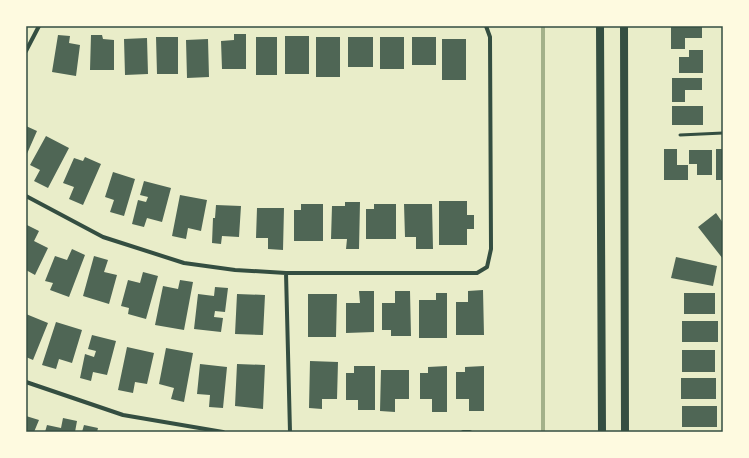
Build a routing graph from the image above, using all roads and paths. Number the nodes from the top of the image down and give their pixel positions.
1 (39, 26) edge
2 (486, 26) edge
3 (600, 26) edge
4 (624, 26) edge
5 (26, 51) edge
6 (723, 133) edge
7 (680, 135) dead end
8 (26, 196) edge
9 (286, 274) junction
10 (26, 382) edge
11 (223, 432) edge
12 (290, 432) edge
13 (463, 432) edge
14 (470, 432) edge
15 (602, 432) edge
16 (625, 432) edge

1 - 5 street
2 - 9 street
3 - 15 main road
4 - 16 main road
6 - 7 lane
8 - 9 street
9 - 12 street
10 - 11 street
13 - 14 street

